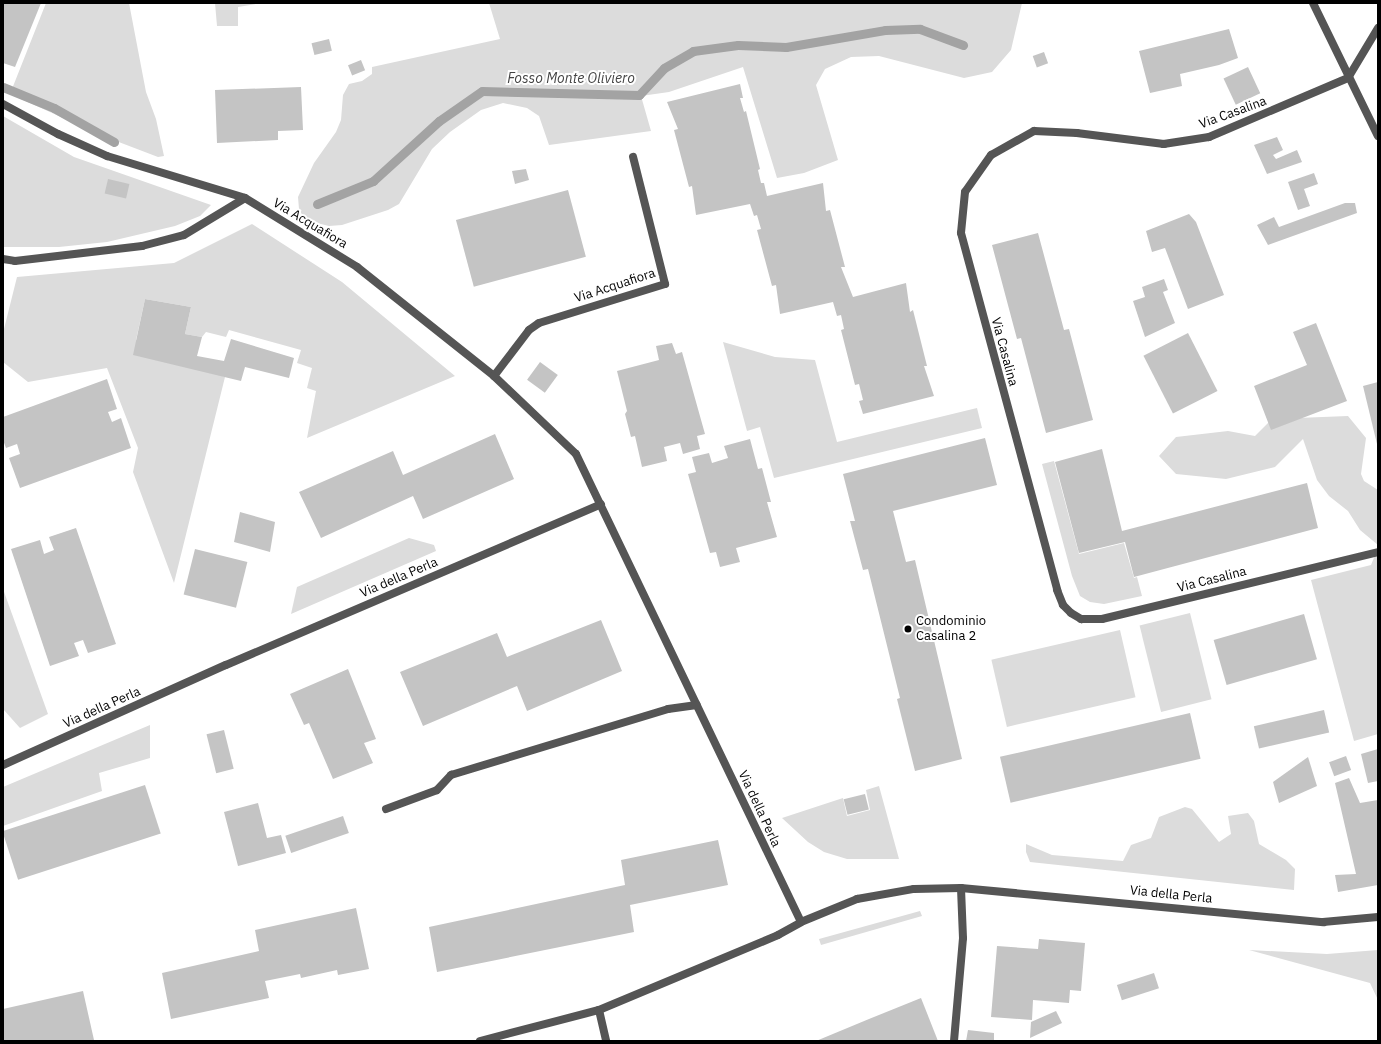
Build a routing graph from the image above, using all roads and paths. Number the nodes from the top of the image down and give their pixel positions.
1 (1313, 3) edge
2 (1378, 28) edge
3 (1348, 78) junction
4 (3, 104) edge
5 (1378, 136) edge
6 (633, 157) dead end
7 (245, 198) junction
8 (3, 259) edge
9 (494, 376) junction
10 (601, 504) junction
11 (1378, 552) edge
12 (697, 705) junction
13 (3, 765) edge
14 (386, 809) dead end
15 (961, 888) junction
16 (1378, 917) edge
17 (801, 922) junction
18 (599, 1010) junction
19 (480, 1041) edge
20 (606, 1041) edge
21 (954, 1041) edge

1 - 3 street
2 - 3 street
3 - 5 street
3 - 11 street, Via Casalina
4 - 7 street, Via Acquafiora
6 - 9 street, Via Acquafiora
7 - 8 street
7 - 9 street, Via Acquafiora
9 - 10 street, Via Acquafiora
10 - 12 street, Via della Perla
10 - 13 street, Via della Perla
12 - 14 street
12 - 17 street, Via della Perla
15 - 16 street, Via della Perla
15 - 17 street, Via della Perla
15 - 21 street
17 - 18 street, Via della Perla
18 - 19 street, Via della Perla
18 - 20 street

